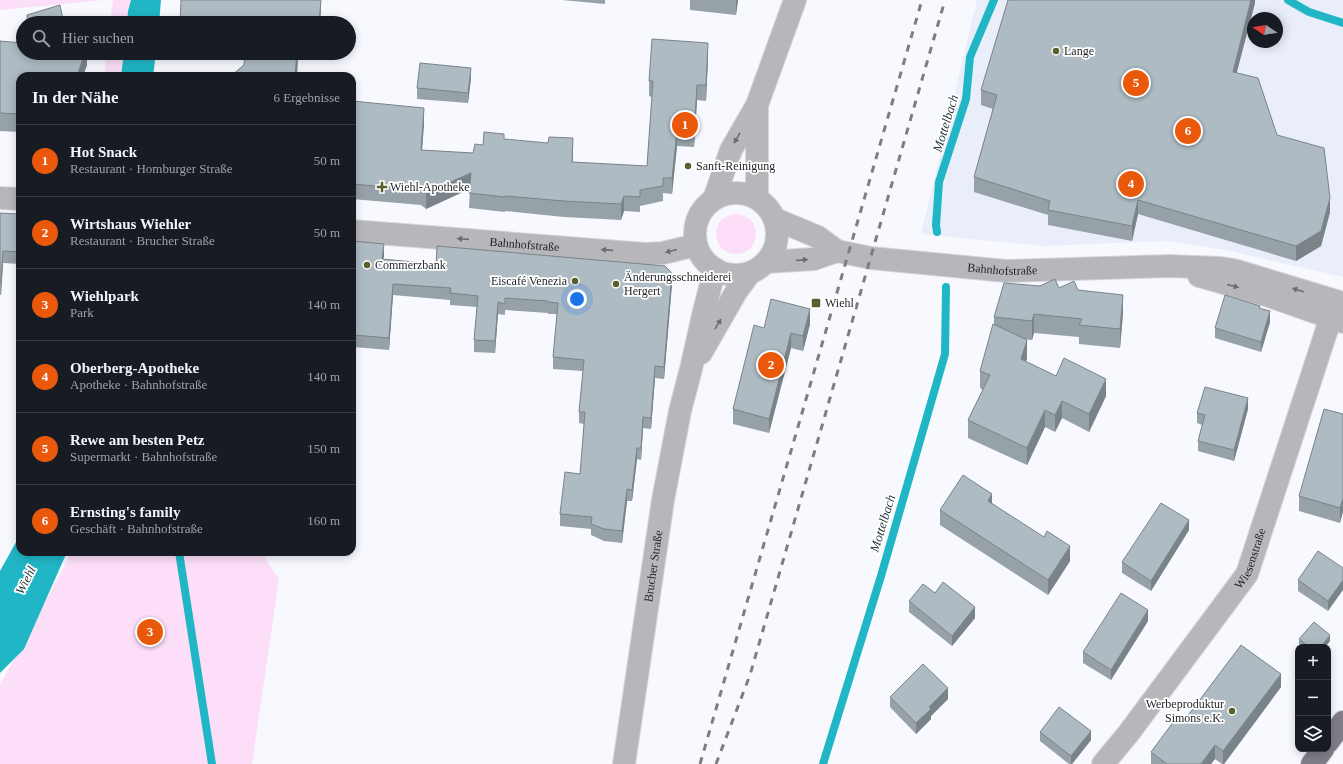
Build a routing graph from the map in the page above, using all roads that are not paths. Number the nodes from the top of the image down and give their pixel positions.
1 (795, 0) edge
2 (757, 105) junction
3 (0, 198) edge
4 (757, 198) junction
5 (16, 199) edge
6 (714, 200) junction
7 (775, 219) junction
8 (356, 231) edge
9 (696, 244) junction
10 (836, 251) junction
11 (758, 268) junction
12 (715, 269) junction
13 (1339, 314) edge
14 (691, 369) junction
15 (1343, 722) edge
16 (1331, 738) edge
17 (1321, 752) edge
18 (624, 764) edge
19 (1102, 764) edge
20 (1312, 764) edge

1 - 2 street
2 - 4 street
2 -> 6 street
3 - 5 street
4 - 6 street
4 - 7 street
6 - 9 street
7 - 10 street, Bahnhofstraße
7 - 11 street
9 -> 8 street, Bahnhofstraße
9 - 12 street
11 -> 10 street, Bahnhofstraße
10 - 13 street, Bahnhofstraße
11 - 12 street
14 -> 11 street, Brucher Straße
12 - 14 street, Brucher Straße
13 - 19 street, Wiesenstraße
14 - 18 street, Brucher Straße
15 - 16 main road
17 - 20 main road

